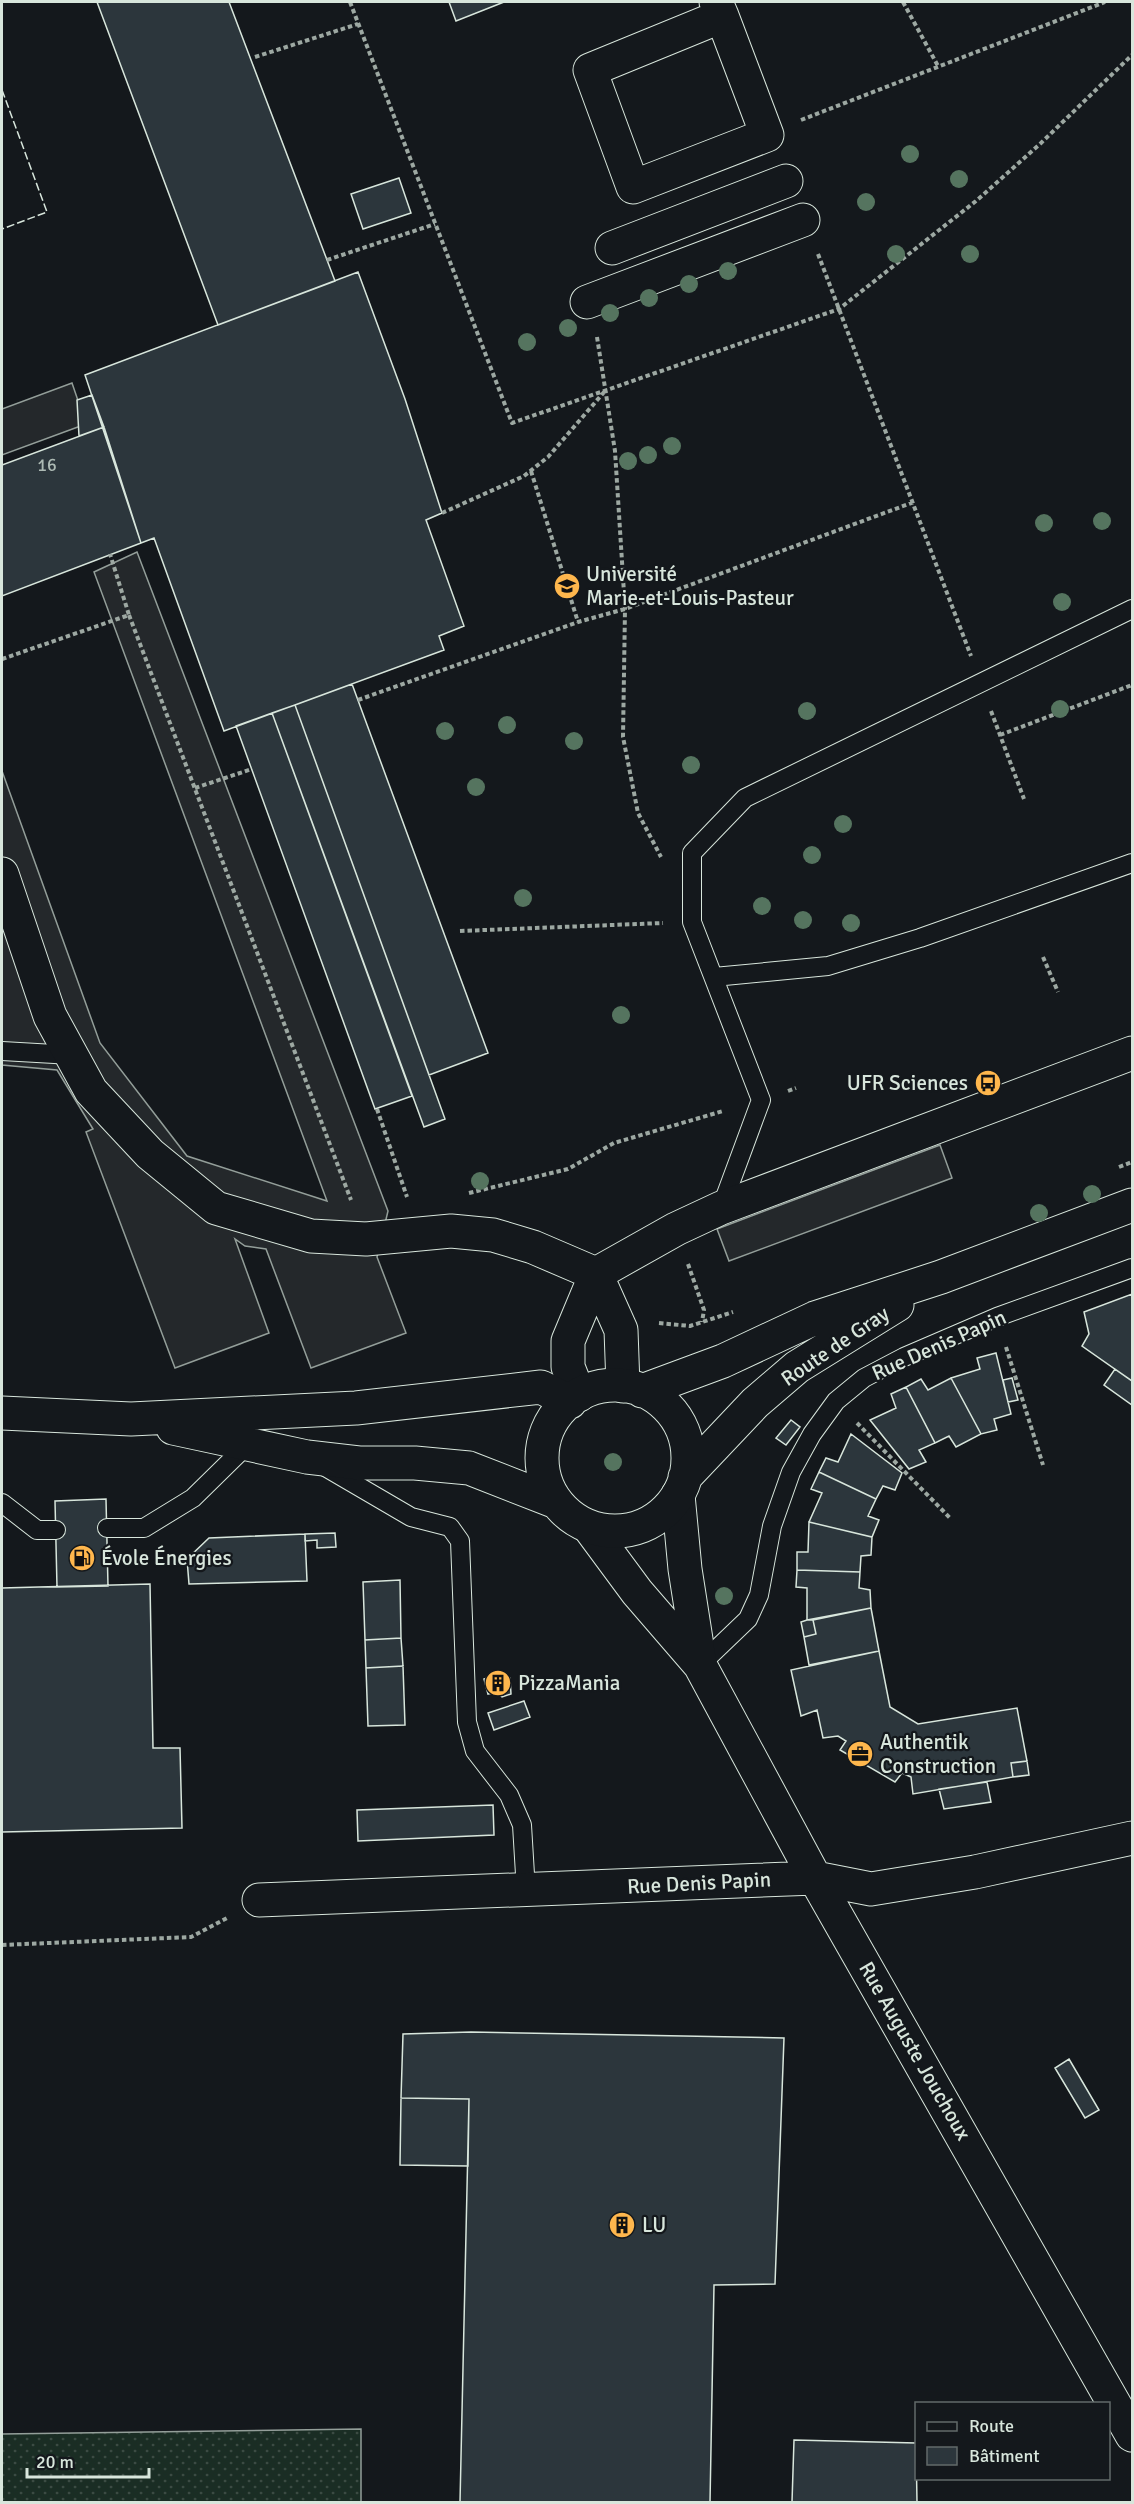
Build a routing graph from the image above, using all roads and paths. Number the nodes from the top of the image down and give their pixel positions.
1 (350, 2) edge
2 (903, 2) edge
3 (1105, 2) edge
4 (719, 9) edge
5 (358, 24) junction
6 (1132, 55) edge
7 (255, 57) dead end
8 (938, 66) junction
9 (767, 135) junction
10 (786, 181) dead end
11 (803, 220) dead end
12 (435, 224) junction
13 (612, 248) dead end
14 (817, 251) dead end
15 (327, 260) dead end
16 (839, 309) junction
17 (591, 315) joint
18 (606, 390) junction
19 (531, 471) junction
20 (914, 502) junction
21 (442, 513) dead end
22 (110, 554) dead end
23 (625, 609) junction
24 (1132, 609) edge
25 (129, 615) junction
26 (578, 622) junction
27 (2, 659) edge
28 (980, 682) junction
29 (1132, 685) edge
30 (358, 700) dead end
31 (1000, 735) junction
32 (252, 769) dead end
33 (195, 788) junction
34 (1024, 799) dead end
35 (664, 863) dead end
36 (1132, 863) edge
37 (2, 874) edge
38 (692, 922) junction
39 (460, 931) dead end
40 (1043, 957) dead end
41 (714, 977) junction
42 (1058, 992) dead end
43 (2, 1051) edge
44 (1132, 1053) edge
45 (72, 1055) junction
46 (796, 1088) dead end
47 (762, 1100) junction
48 (377, 1109) dead end
49 (457, 1196) dead end
50 (408, 1200) junction
51 (417, 1200) dead end
52 (397, 1201) dead end
53 (1132, 1205) edge
54 (721, 1208) junction
55 (366, 1239) junction
56 (1132, 1268) edge
57 (596, 1275) junction
58 (941, 1277) junction
59 (698, 1292) dead end
60 (997, 1317) junction
61 (702, 1323) dead end
62 (632, 1388) junction
63 (574, 1398) junction
64 (836, 1401) junction
65 (2, 1413) edge
66 (131, 1419) junction
67 (248, 1444) junction
68 (307, 1457) junction
69 (1044, 1465) dead end
70 (682, 1486) junction
71 (556, 1502) junction
72 (2, 1503) edge
73 (951, 1519) dead end
74 (589, 1527) junction
75 (107, 1528) dead end
76 (56, 1530) dead end
77 (700, 1665) junction
78 (1132, 1838) edge
79 (815, 1878) junction
80 (526, 1891) junction
81 (259, 1900) joint
82 (2, 1945) edge
83 (1132, 2435) edge

1 - 5 path
2 - 8 path
3 - 8 path
4 - 9 street
4 - 9 street
5 - 7 path
5 - 12 path
6 - 16 path
8 - 9 path
10 - 13 street
11 - 17 street
12 - 15 path
12 - 18 path
14 - 16 path
16 - 18 path
16 - 20 path
17 - 18 path
18 - 19 path
18 - 23 path
19 - 21 path
19 - 26 path
20 - 23 path
20 - 28 path
22 - 25 path
23 - 26 path
23 - 35 path
24 - 28 lane
25 - 27 path
25 - 33 path
26 - 30 path
28 - 31 path
28 - 38 lane
29 - 31 path
31 - 34 path
32 - 33 path
33 - 55 path
36 - 41 lane
37 - 45 street
38 - 39 path
38 - 41 lane
40 - 42 path
41 - 47 lane
43 - 45 lane
44 - 54 street
45 - 55 street
46 - 47 path
47 - 49 path
47 - 54 lane
48 - 50 path
50 - 51 path
50 - 52 path
53 - 58 street, Route de Gray
54 - 57 street
55 - 57 street
56 - 60 lane, Rue Denis Papin
57 - 62 street
57 - 63 street
58 - 62 street, Route de Gray
58 - 70 street, Route de Gray
59 - 61 path
60 - 64 lane, Rue Denis Papin
60 - 69 path
62 - 63 street
62 - 70 street
63 - 66 street
63 - 71 street
64 - 73 path
64 - 77 lane, Rue Denis Papin
65 - 66 street
66 - 67 street
67 - 68 street
67 - 75 lane
68 - 71 street
68 - 80 lane
70 - 74 street
70 - 77 street, Rue Auguste Jouchoux
71 - 74 street
72 - 76 lane
74 - 77 street, Rue Auguste Jouchoux
77 - 79 street, Rue Auguste Jouchoux
78 - 79 street, Rue Denis Papin
79 - 80 street, Rue Denis Papin
79 - 83 street, Rue Auguste Jouchoux
80 - 81 street, Rue Denis Papin
81 - 82 path

